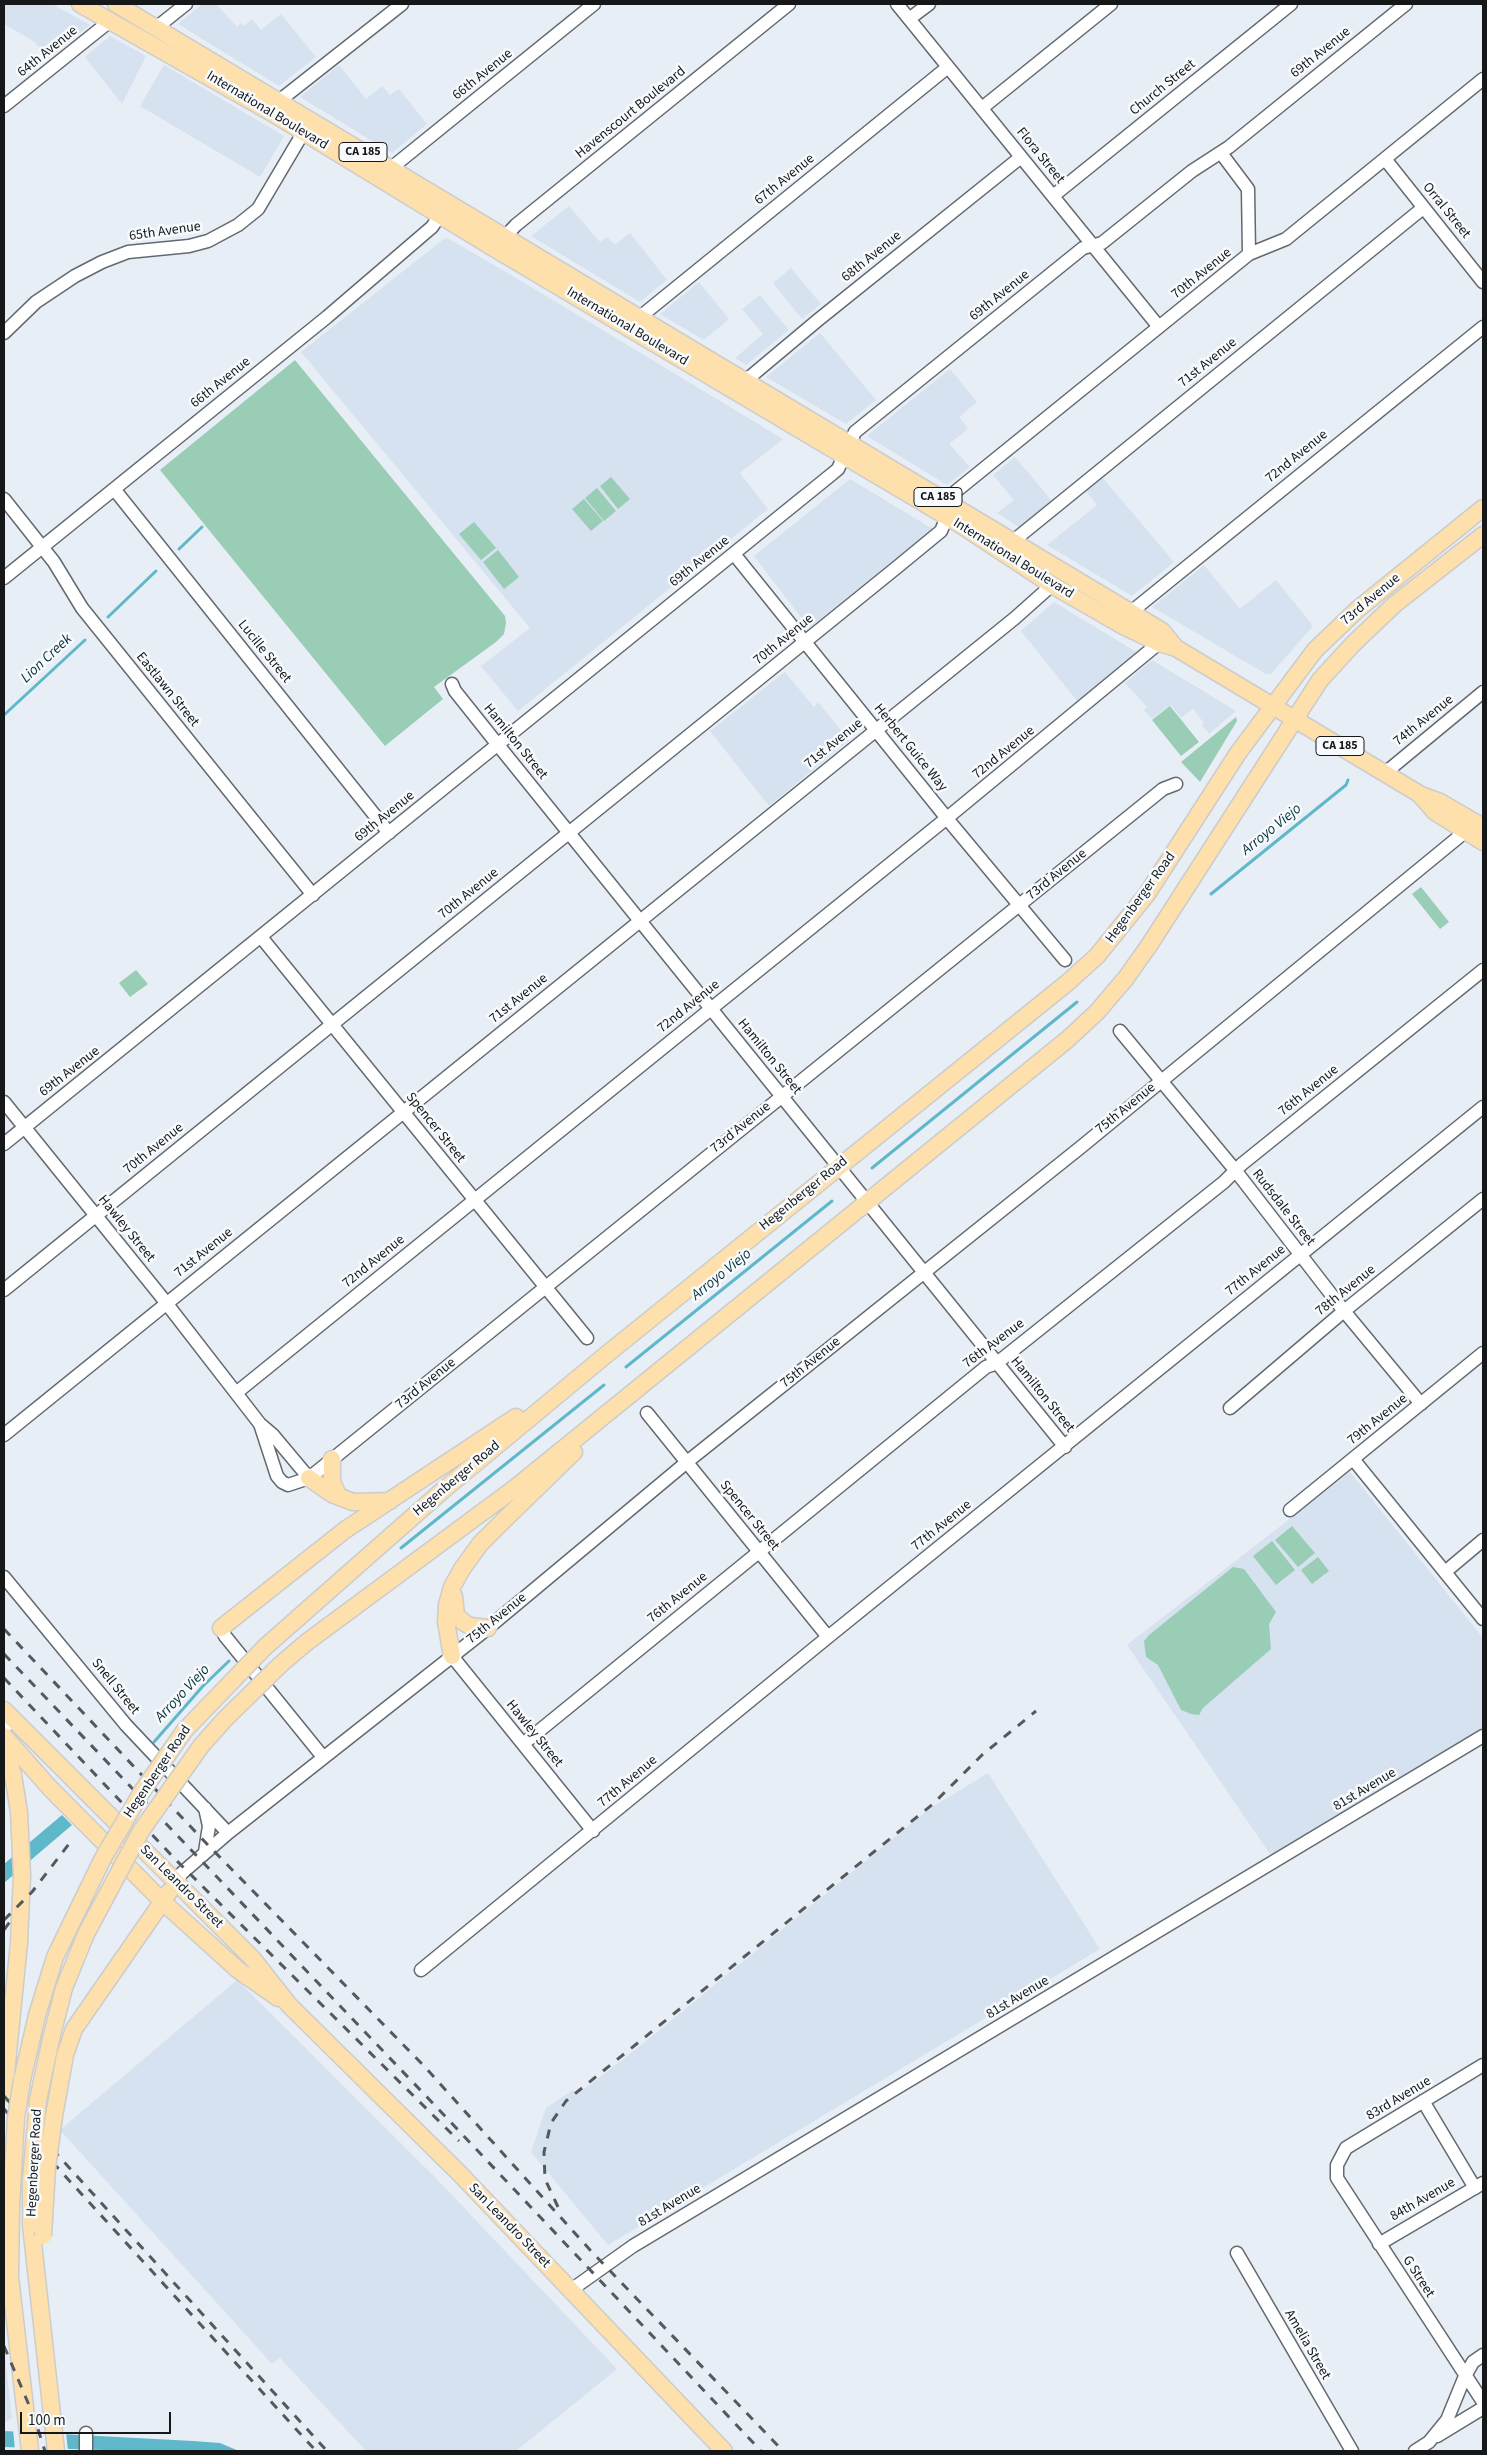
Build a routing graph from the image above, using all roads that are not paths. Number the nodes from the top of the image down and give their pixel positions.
1 (80, 4) edge
2 (116, 4) edge
3 (186, 4) edge
4 (402, 4) edge
5 (594, 4) edge
6 (789, 4) edge
7 (897, 4) edge
8 (928, 4) edge
9 (1112, 4) edge
10 (1291, 4) edge
11 (1406, 4) edge
12 (909, 19) junction
13 (110, 21) junction
14 (156, 28) junction
15 (948, 67) junction
16 (1483, 79) edge
17 (279, 101) junction
18 (4, 106) edge
19 (982, 108) junction
20 (303, 133) junction
21 (1221, 153) junction
22 (1021, 157) junction
23 (1384, 159) junction
24 (390, 169) junction
25 (1053, 196) junction
26 (1424, 208) junction
27 (444, 209) junction
28 (499, 242) junction
29 (1093, 246) junction
30 (1249, 254) junction
31 (1483, 282) edge
32 (640, 317) junction
33 (1483, 326) edge
34 (1159, 327) junction
35 (4, 333) edge
36 (744, 382) junction
37 (847, 450) junction
38 (114, 489) junction
39 (4, 499) edge
40 (1483, 508) edge
41 (948, 510) junction
42 (1483, 535) edge
43 (1012, 542) junction
44 (43, 548) junction
45 (734, 554) junction
46 (4, 578) edge
47 (1052, 585) junction
48 (1131, 612) junction
49 (805, 642) junction
50 (1159, 643) junction
51 (1176, 648) junction
52 (452, 684) dead end
53 (1483, 692) edge
54 (1272, 706) junction
55 (1294, 719) junction
56 (876, 730) junction
57 (498, 745) junction
58 (1385, 773) junction
59 (1176, 784) dead end
60 (1420, 795) junction
61 (947, 818) junction
62 (1483, 827) edge
63 (1466, 831) junction
64 (389, 833) junction
65 (569, 833) junction
66 (1483, 842) edge
67 (312, 895) junction
68 (1018, 906) junction
69 (640, 921) junction
70 (261, 936) junction
71 (1064, 960) dead end
72 (1483, 970) edge
73 (710, 1009) junction
74 (332, 1024) junction
75 (1120, 1031) dead end
76 (1161, 1081) junction
77 (781, 1096) junction
78 (4, 1102) edge
79 (1483, 1107) edge
80 (403, 1112) junction
81 (24, 1127) junction
82 (4, 1144) edge
83 (838, 1166) junction
84 (1235, 1170) junction
85 (1483, 1199) edge
86 (474, 1200) junction
87 (867, 1202) junction
88 (96, 1215) junction
89 (1300, 1255) junction
90 (923, 1272) junction
91 (545, 1288) junction
92 (4, 1290) edge
93 (166, 1304) junction
94 (1344, 1311) junction
95 (586, 1338) dead end
96 (1483, 1354) edge
97 (603, 1358) junction
98 (996, 1363) junction
99 (236, 1393) junction
100 (631, 1393) junction
101 (1422, 1404) junction
102 (1230, 1408) dead end
103 (647, 1413) dead end
104 (260, 1424) junction
105 (4, 1435) edge
106 (1065, 1447) junction
107 (1353, 1459) junction
108 (332, 1460) junction
109 (687, 1462) junction
110 (309, 1478) junction
111 (339, 1497) junction
112 (393, 1501) junction
113 (1290, 1510) dead end
114 (1483, 1540) edge
115 (758, 1551) junction
116 (1445, 1572) junction
117 (4, 1577) edge
118 (452, 1587) junction
119 (1483, 1620) edge
120 (222, 1628) joint
121 (488, 1628) junction
122 (828, 1637) junction
123 (452, 1656) junction
124 (7, 1719) edge
125 (4, 1736) edge
126 (1483, 1736) edge
127 (523, 1744) junction
128 (4, 1745) edge
129 (323, 1757) junction
130 (37, 1774) junction
131 (76, 1783) junction
132 (205, 1808) junction
133 (19, 1812) junction
134 (593, 1831) junction
135 (228, 1833) junction
136 (205, 1852) junction
137 (175, 1882) junction
138 (163, 1902) junction
139 (421, 1970) dead end
140 (289, 2005) junction
141 (1483, 2065) edge
142 (4, 2093) edge
143 (1424, 2101) junction
144 (1337, 2165) joint
145 (1479, 2186) edge
146 (4, 2230) edge
147 (37, 2230) junction
148 (1379, 2244) junction
149 (1237, 2253) dead end
150 (10, 2277) junction
151 (570, 2290) junction
152 (1483, 2355) edge
153 (1465, 2376) junction
154 (1483, 2402) edge
155 (1483, 2408) edge
156 (86, 2433) dead end
157 (1429, 2442) junction
158 (30, 2451) edge
159 (56, 2451) edge
160 (86, 2451) edge
161 (724, 2451) edge
162 (1352, 2451) edge
163 (1415, 2451) edge

1 - 13 main road, International Boulevard / CA 185
2 - 14 main road, International Boulevard / CA 185
3 - 14 street
4 - 17 street
5 - 24 street, 66th Avenue
6 - 28 street, Havenscourt Boulevard
7 - 12 street, Flora Street
8 - 12 street
9 - 19 street
10 - 25 street, Church Street
11 - 21 street, 69th Avenue
12 - 15 street, Flora Street
13 - 18 street, 64th Avenue
13 - 20 main road, International Boulevard / CA 185
14 - 17 main road, International Boulevard / CA 185
15 - 19 street, Flora Street
15 - 32 street, 67th Avenue
16 - 23 street, 70th Avenue
17 - 24 main road, International Boulevard / CA 185
19 - 22 street, Flora Street
20 - 27 main road, International Boulevard / CA 185
20 - 35 street, 65th Avenue
21 - 29 street, 69th Avenue
21 - 30 street
22 - 25 street, Flora Street
22 - 36 street, 68th Avenue
23 - 26 street, Orral Street
23 - 30 street, 70th Avenue
24 - 27 main road, International Boulevard / CA 185
25 - 29 street, Flora Street
26 - 31 street, Orral Street
26 - 43 street, 71st Avenue
27 - 28 main road, International Boulevard / CA 185
27 - 38 street, 66th Avenue
28 - 32 main road, International Boulevard / CA 185
28 - 37 main road, International Boulevard / CA 185
29 - 34 street, Flora Street
29 - 37 street, 69th Avenue
30 - 34 street, 70th Avenue
32 - 36 main road, International Boulevard / CA 185
33 - 48 street, 72nd Avenue
34 - 41 street, 70th Avenue
36 - 37 main road, International Boulevard / CA 185
37 - 41 main road, International Boulevard / CA 185
37 - 45 street, 69th Avenue
38 - 44 street, 66th Avenue
38 - 64 street, Lucille Street
39 - 44 street, Eastlawn Street
40 - 54 main road, 73rd Avenue
41 - 43 main road, International Boulevard / CA 185
41 - 47 main road, International Boulevard / CA 185
41 - 49 street, 70th Avenue
42 - 55 main road, 73rd Avenue
43 - 48 main road, International Boulevard / CA 185
44 - 46 street, 66th Avenue
44 - 67 street, Eastlawn Street
45 - 49 street, Herbert Guice Way
45 - 57 street, 69th Avenue
47 - 50 main road, International Boulevard / CA 185
47 - 56 street, 71st Avenue
48 - 51 main road, International Boulevard / CA 185
49 - 56 street, Herbert Guice Way
49 - 65 street, 70th Avenue
50 - 51 main road, International Boulevard / CA 185
50 - 61 street, 72nd Avenue
51 - 54 main road, International Boulevard / CA 185
52 - 57 street, Hamilton Street
53 - 58 street, 74th Avenue
54 - 55 main road, International Boulevard / CA 185
54 - 83 main road, Hegenberger Road
55 - 58 main road, International Boulevard / CA 185
55 - 87 main road, Hegenberger Road
56 - 61 street, Herbert Guice Way
56 - 69 street, 71st Avenue
57 - 64 street, 69th Avenue
57 - 65 street, Hamilton Street
58 - 60 main road, International Boulevard / CA 185
59 - 68 street, 73rd Avenue
60 - 62 main road, International Boulevard / CA 185
60 - 63 main road, International Boulevard / CA 185
61 - 68 street, Herbert Guice Way
61 - 73 street, 72nd Avenue
63 - 66 main road, International Boulevard / CA 185
63 - 76 street, 75th Avenue
64 - 67 street, 69th Avenue
65 - 69 street, Hamilton Street
65 - 74 street, 70th Avenue
67 - 70 street, 69th Avenue
68 - 71 street, Herbert Guice Way
68 - 77 street, 73rd Avenue
69 - 73 street, Hamilton Street
69 - 80 street, 71st Avenue
70 - 74 street, Spencer Street
70 - 81 street, 69th Avenue
72 - 84 street, 76th Avenue
73 - 77 street, Hamilton Street
73 - 86 street, 72nd Avenue
74 - 80 street, Spencer Street
74 - 88 street, 70th Avenue
75 - 76 street, Rudsdale Street
76 - 84 street, Rudsdale Street
76 - 90 street, 75th Avenue
77 - 83 street, Hamilton Street
77 - 91 street, 73rd Avenue
78 - 81 street, Hawley Street
79 - 89 street, 77th Avenue
80 - 86 street, Spencer Street
80 - 93 street, 71st Avenue
81 - 82 street, 69th Avenue
81 - 88 street, Hawley Street
83 - 87 street, Hamilton Street
83 - 97 main road, Hegenberger Road
84 - 89 street, Rudsdale Street
84 - 98 street, 76th Avenue
85 - 94 street, 78th Avenue
86 - 91 street, Spencer Street
86 - 99 street, 72nd Avenue
87 - 90 street, Hamilton Street
87 - 100 main road, Hegenberger Road
88 - 92 street, 70th Avenue
88 - 93 street, Hawley Street
89 - 94 street, Rudsdale Street
89 - 106 street, 77th Avenue
90 - 98 street, Hamilton Street
90 - 109 street, 75th Avenue
91 - 95 street, Spencer Street
91 - 108 street, 73rd Avenue
93 - 99 street, Hawley Street
93 - 105 street, 71st Avenue
94 - 101 street, Rudsdale Street
94 - 102 street, 78th Avenue
96 - 101 street, 79th Avenue
97 - 112 main road
97 - 150 main road, Hegenberger Road, bridge
98 - 106 street, Hamilton Street
98 - 115 street, 76th Avenue
99 - 104 street, Hawley Street
100 - 118 main road
100 - 147 main road, Hegenberger Road, bridge
101 - 107 street, 79th Avenue
103 - 109 street, Spencer Street
104 - 110 street, Hawley Street
104 - 110 street, Hawley Street
106 - 122 street, 77th Avenue
107 - 113 street, 79th Avenue
107 - 116 street
108 - 110 street, 73rd Avenue
108 - 111 main road
109 - 115 street, Spencer Street
109 - 121 street, 75th Avenue
110 - 111 main road
111 - 112 main road
112 - 120 main road
114 - 116 street
115 - 122 street, Spencer Street
115 - 127 street, 76th Avenue
116 - 119 street
117 - 132 street, Snell Street
118 - 121 main road
118 - 123 main road
120 - 129 street
121 - 123 street, 75th Avenue
122 - 134 street, 77th Avenue
123 - 127 street, Hawley Street
123 - 129 street, 75th Avenue
124 - 131 main road, San Leandro Street
125 - 130 main road, San Leandro Street
126 - 151 street, 81st Avenue
127 - 134 street, Hawley Street
128 - 133 main road
129 - 135 street, 75th Avenue
130 - 131 main road
130 - 133 main road
130 - 138 main road, San Leandro Street
131 - 137 main road, San Leandro Street
132 - 135 street, Snell Street
132 - 136 street
133 - 142 main road
134 - 139 street, 77th Avenue
135 - 136 street, 75th Avenue
136 - 137 street, 75th Avenue
137 - 138 main road, 75th Avenue
137 - 140 main road, San Leandro Street
138 - 140 main road, San Leandro Street
138 - 147 main road, 75th Avenue, bridge
140 - 151 main road, San Leandro Street
141 - 143 street, 83rd Avenue
143 - 144 street, 83rd Avenue
143 - 145 street
144 - 148 street, G Street
145 - 148 street, 84th Avenue
146 - 150 main road
147 - 159 main road, Hegenberger Road
148 - 153 street, G Street
149 - 162 street, Amelia Street
150 - 158 main road, Hegenberger Road
151 - 161 main road, San Leandro Street
152 - 153 street
153 - 154 street, G Street
153 - 157 street
155 - 157 street
156 - 160 street
157 - 163 street

